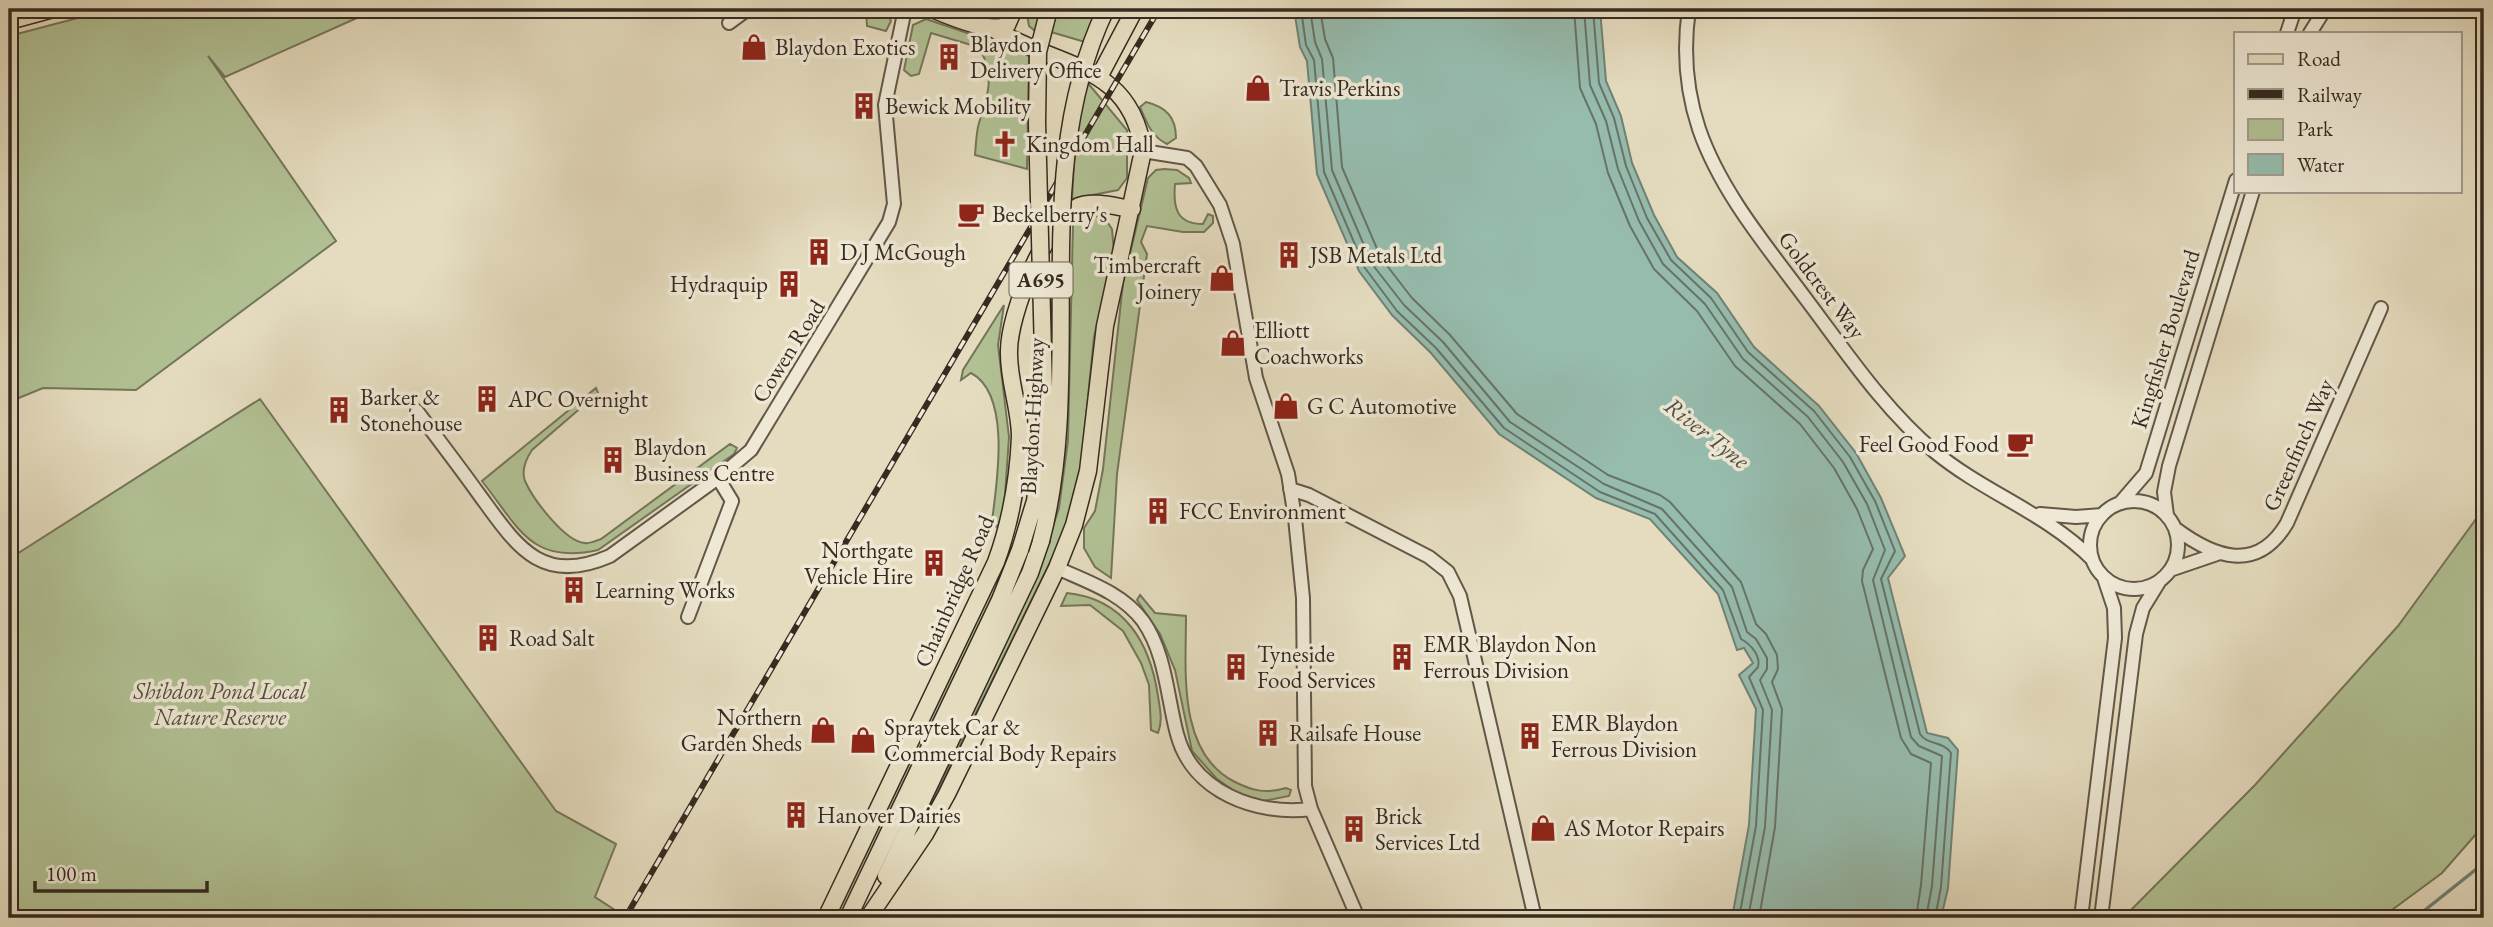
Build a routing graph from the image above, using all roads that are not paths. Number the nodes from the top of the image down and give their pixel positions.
1 (53, 9) edge
2 (748, 9) edge
3 (905, 9) edge
4 (932, 9) edge
5 (982, 9) edge
6 (1049, 9) edge
7 (1106, 9) edge
8 (1135, 9) edge
9 (1689, 9) edge
10 (2295, 9) edge
11 (2325, 9) edge
12 (1012, 12) edge
13 (9, 21) edge
14 (729, 23) dead end
15 (991, 27) junction
16 (2287, 32) edge
17 (2311, 32) edge
18 (1046, 54) junction
19 (1099, 77) junction
20 (1143, 151) junction
21 (2234, 187) edge
22 (2253, 192) edge
23 (1132, 209) junction
24 (2381, 308) dead end
25 (417, 411) dead end
26 (718, 478) junction
27 (1290, 489) junction
28 (2121, 502) junction
29 (2036, 514) junction
30 (2102, 515) junction
31 (2167, 515) junction
32 (2176, 529) junction
33 (2217, 554) junction
34 (2092, 559) junction
35 (1058, 568) junction
36 (2170, 569) junction
37 (2104, 578) junction
38 (2159, 582) junction
39 (688, 617) dead end
40 (1311, 809) junction
41 (827, 918) edge
42 (848, 918) edge
43 (867, 918) edge
44 (1358, 918) edge
45 (1535, 918) edge
46 (2081, 918) edge
47 (2101, 918) edge

1 - 13 main road
2 - 14 street
3 - 26 street, Cowen Road
4 - 15 main road
5 - 15 main road
6 - 42 main road, Blaydon Highway / A695, bridge
7 - 43 main road, Blaydon Highway / A695, bridge
8 - 19 main road
9 - 29 street, Goldcrest Way
10 - 16 street
11 - 17 street
12 - 15 main road
12 - 18 main road
15 - 18 main road
18 - 19 main road
19 - 20 main road
20 - 23 main road
20 - 27 street
21 - 28 street, Kingfisher Boulevard
22 - 31 street, Kingfisher Boulevard
23 - 35 main road
23 - 41 main road, Chainbridge Road
24 - 33 street, Greenfinch Way
25 - 26 street, Cowen Road
26 - 39 street
27 - 40 street
27 - 45 street
28 - 30 street
28 - 31 street
29 - 30 street
29 - 34 street
30 - 34 street
31 - 32 street
32 - 33 street
32 - 36 street
33 - 36 street, Greenfinch Way
34 - 37 street
35 - 40 street
35 - 43 main road
36 - 38 street
37 - 38 street
37 - 46 street
38 - 47 street
40 - 44 street

